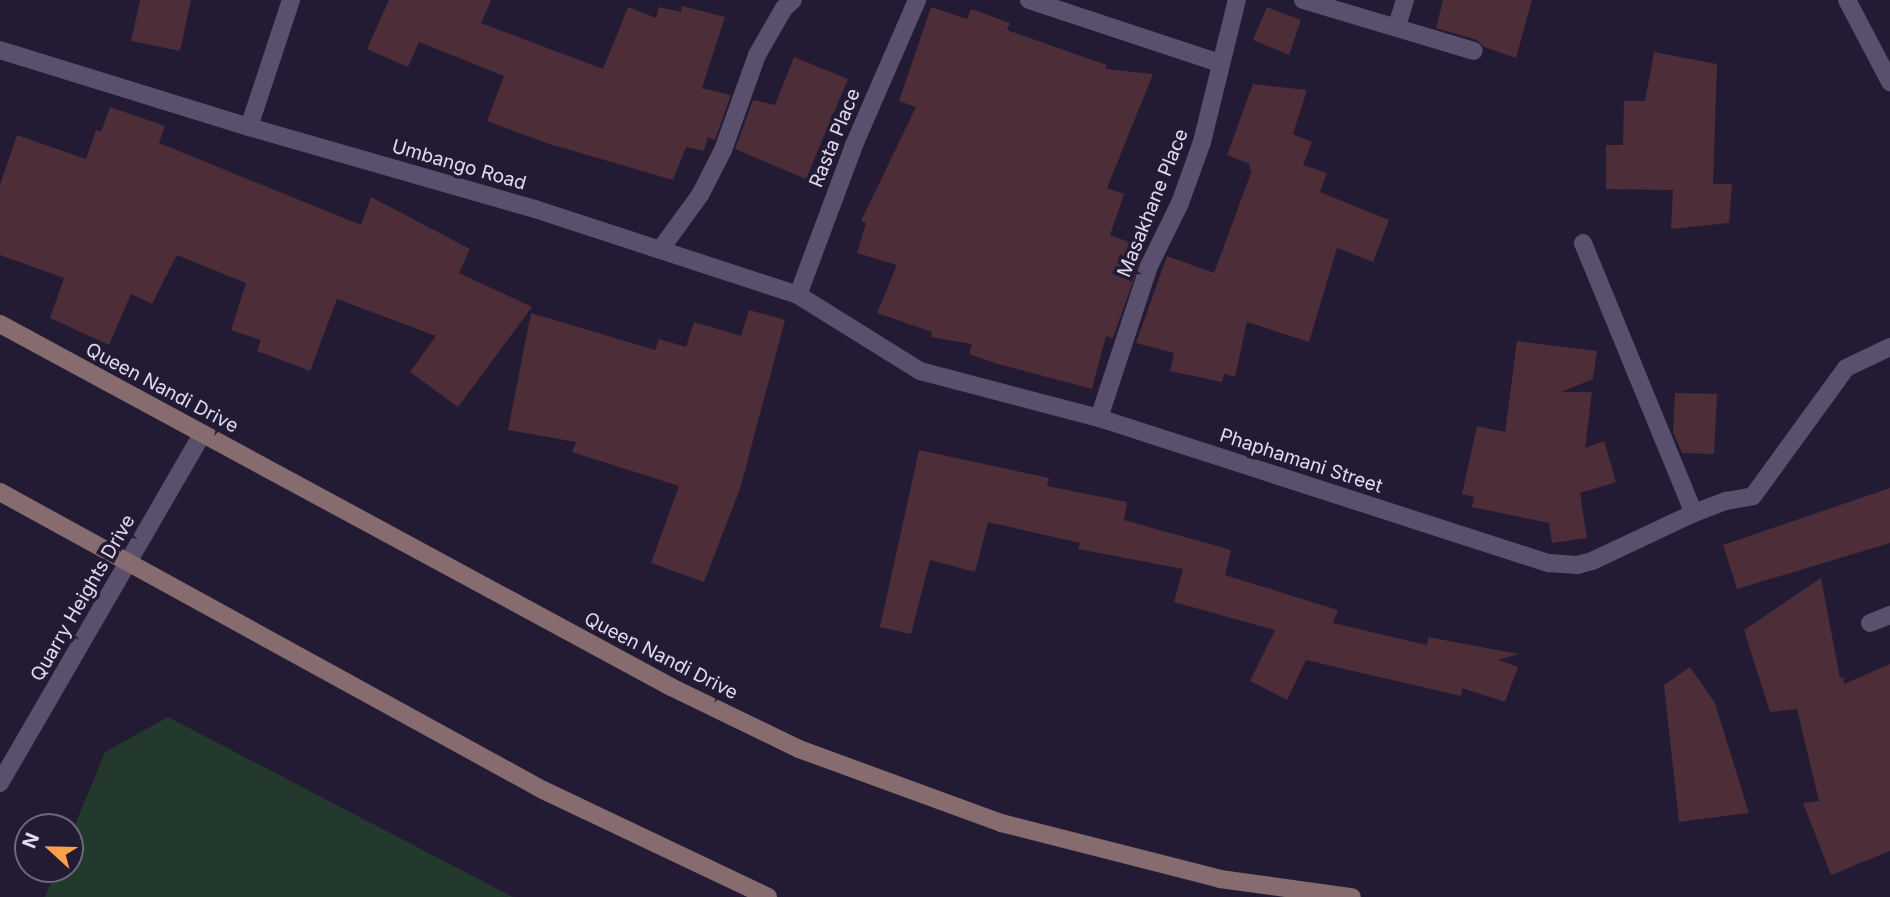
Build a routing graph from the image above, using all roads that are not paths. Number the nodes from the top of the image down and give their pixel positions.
1 (291, 0) edge
2 (793, 0) edge
3 (917, 0) edge
4 (1029, 0) edge
5 (1237, 0) edge
6 (1303, 0) edge
7 (1405, 0) edge
8 (1847, 0) edge
9 (1397, 26) junction
10 (0, 50) edge
11 (1474, 51) dead end
12 (1220, 63) junction
13 (1890, 82) edge
14 (249, 127) junction
15 (1583, 243) dead end
16 (660, 250) junction
17 (798, 295) junction
18 (0, 324) edge
19 (1890, 347) edge
20 (892, 355) joint
21 (1099, 418) junction
22 (202, 434) junction
23 (0, 492) edge
24 (1694, 513) junction
25 (127, 564) junction
26 (1890, 615) edge
27 (1870, 623) dead end
28 (0, 783) edge
29 (768, 897) edge
30 (1352, 897) edge

1 - 14 street
2 - 16 street
3 - 17 street, Rasta Place
4 - 12 street
5 - 12 street, Masakhane Place
6 - 9 street
7 - 9 street
8 - 13 street
9 - 11 street
10 - 14 street, Umbango Road
12 - 21 street, Masakhane Place
14 - 16 street, Umbango Road
15 - 24 street
16 - 17 street, Umbango Road
17 - 20 street, Umbango Road
18 - 22 main road, Queen Nandi Drive
19 - 24 street, Phaphamani Street
20 - 21 street, Phaphamani Street
21 - 24 street, Phaphamani Street
22 - 25 street, Quarry Heights Drive
22 - 30 main road, Queen Nandi Drive
23 - 25 main road
25 - 28 street, Quarry Heights Drive
25 - 29 main road
26 - 27 street

